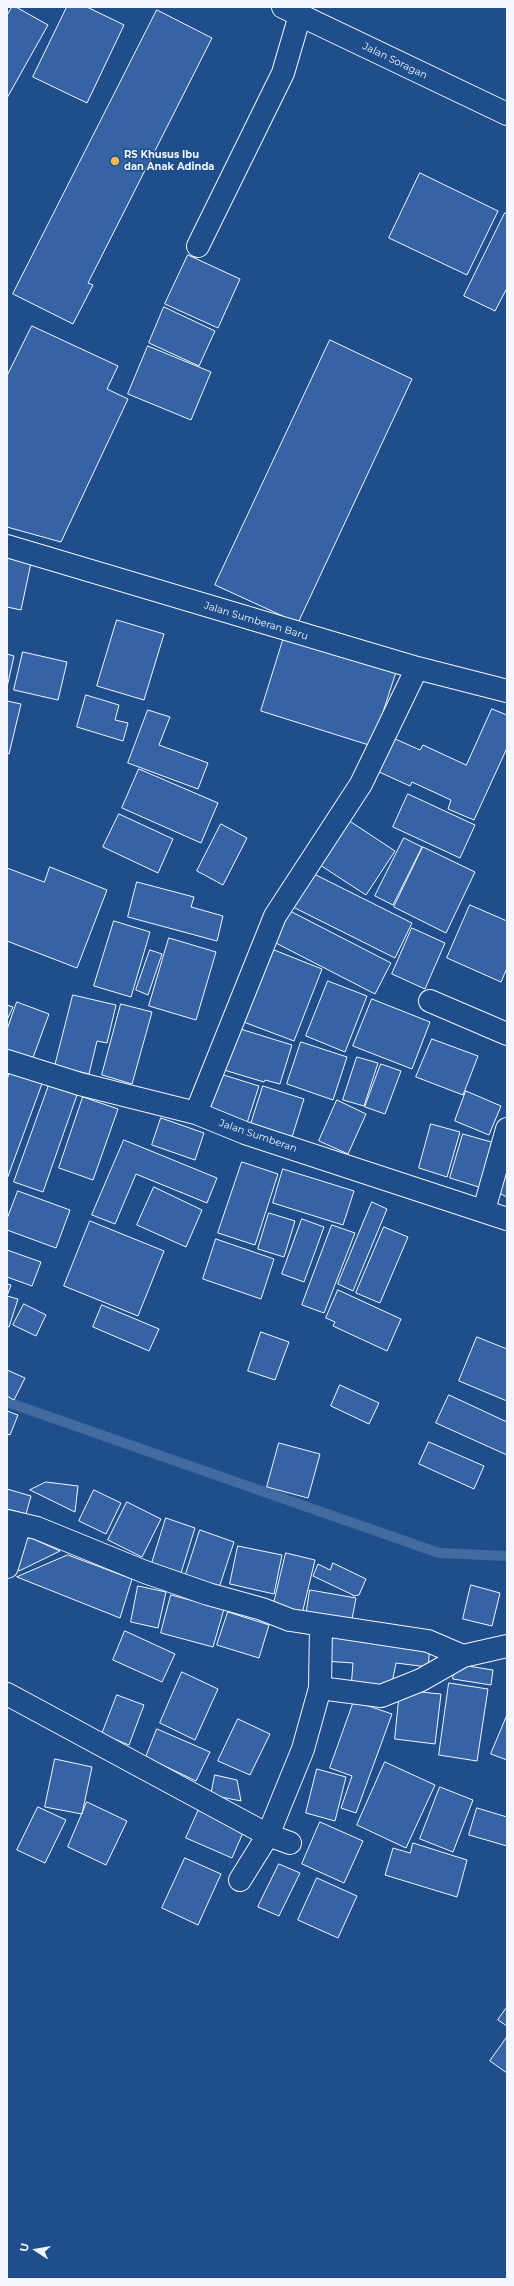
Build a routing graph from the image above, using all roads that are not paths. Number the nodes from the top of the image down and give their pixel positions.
1 (291, 11) edge
2 (507, 114) edge
3 (198, 246) dead end
4 (7, 546) edge
5 (417, 668) junction
6 (507, 691) edge
7 (430, 1001) dead end
8 (507, 1034) edge
9 (7, 1061) edge
10 (196, 1113) junction
11 (507, 1129) edge
12 (484, 1210) junction
13 (507, 1219) edge
14 (14, 1523) edge
15 (7, 1567) edge
16 (321, 1626) junction
17 (507, 1646) edge
18 (463, 1656) junction
19 (320, 1688) junction
20 (7, 1694) edge
21 (268, 1835) junction
22 (290, 1843) dead end
23 (240, 1880) dead end

1 - 2 street, Jalan Soragan
1 - 3 street
4 - 5 street, Jalan Sumberan Baru
5 - 6 street, Jalan Sumberan Baru
5 - 10 street
7 - 8 street
9 - 10 street, Jalan Sumberan
10 - 12 street, Jalan Sumberan
11 - 12 street
12 - 13 street, Jalan Sumberan
14 - 15 street
14 - 16 street
16 - 18 street
16 - 19 street
17 - 18 street
18 - 19 street
19 - 21 street
20 - 21 street
21 - 22 street
21 - 23 street

